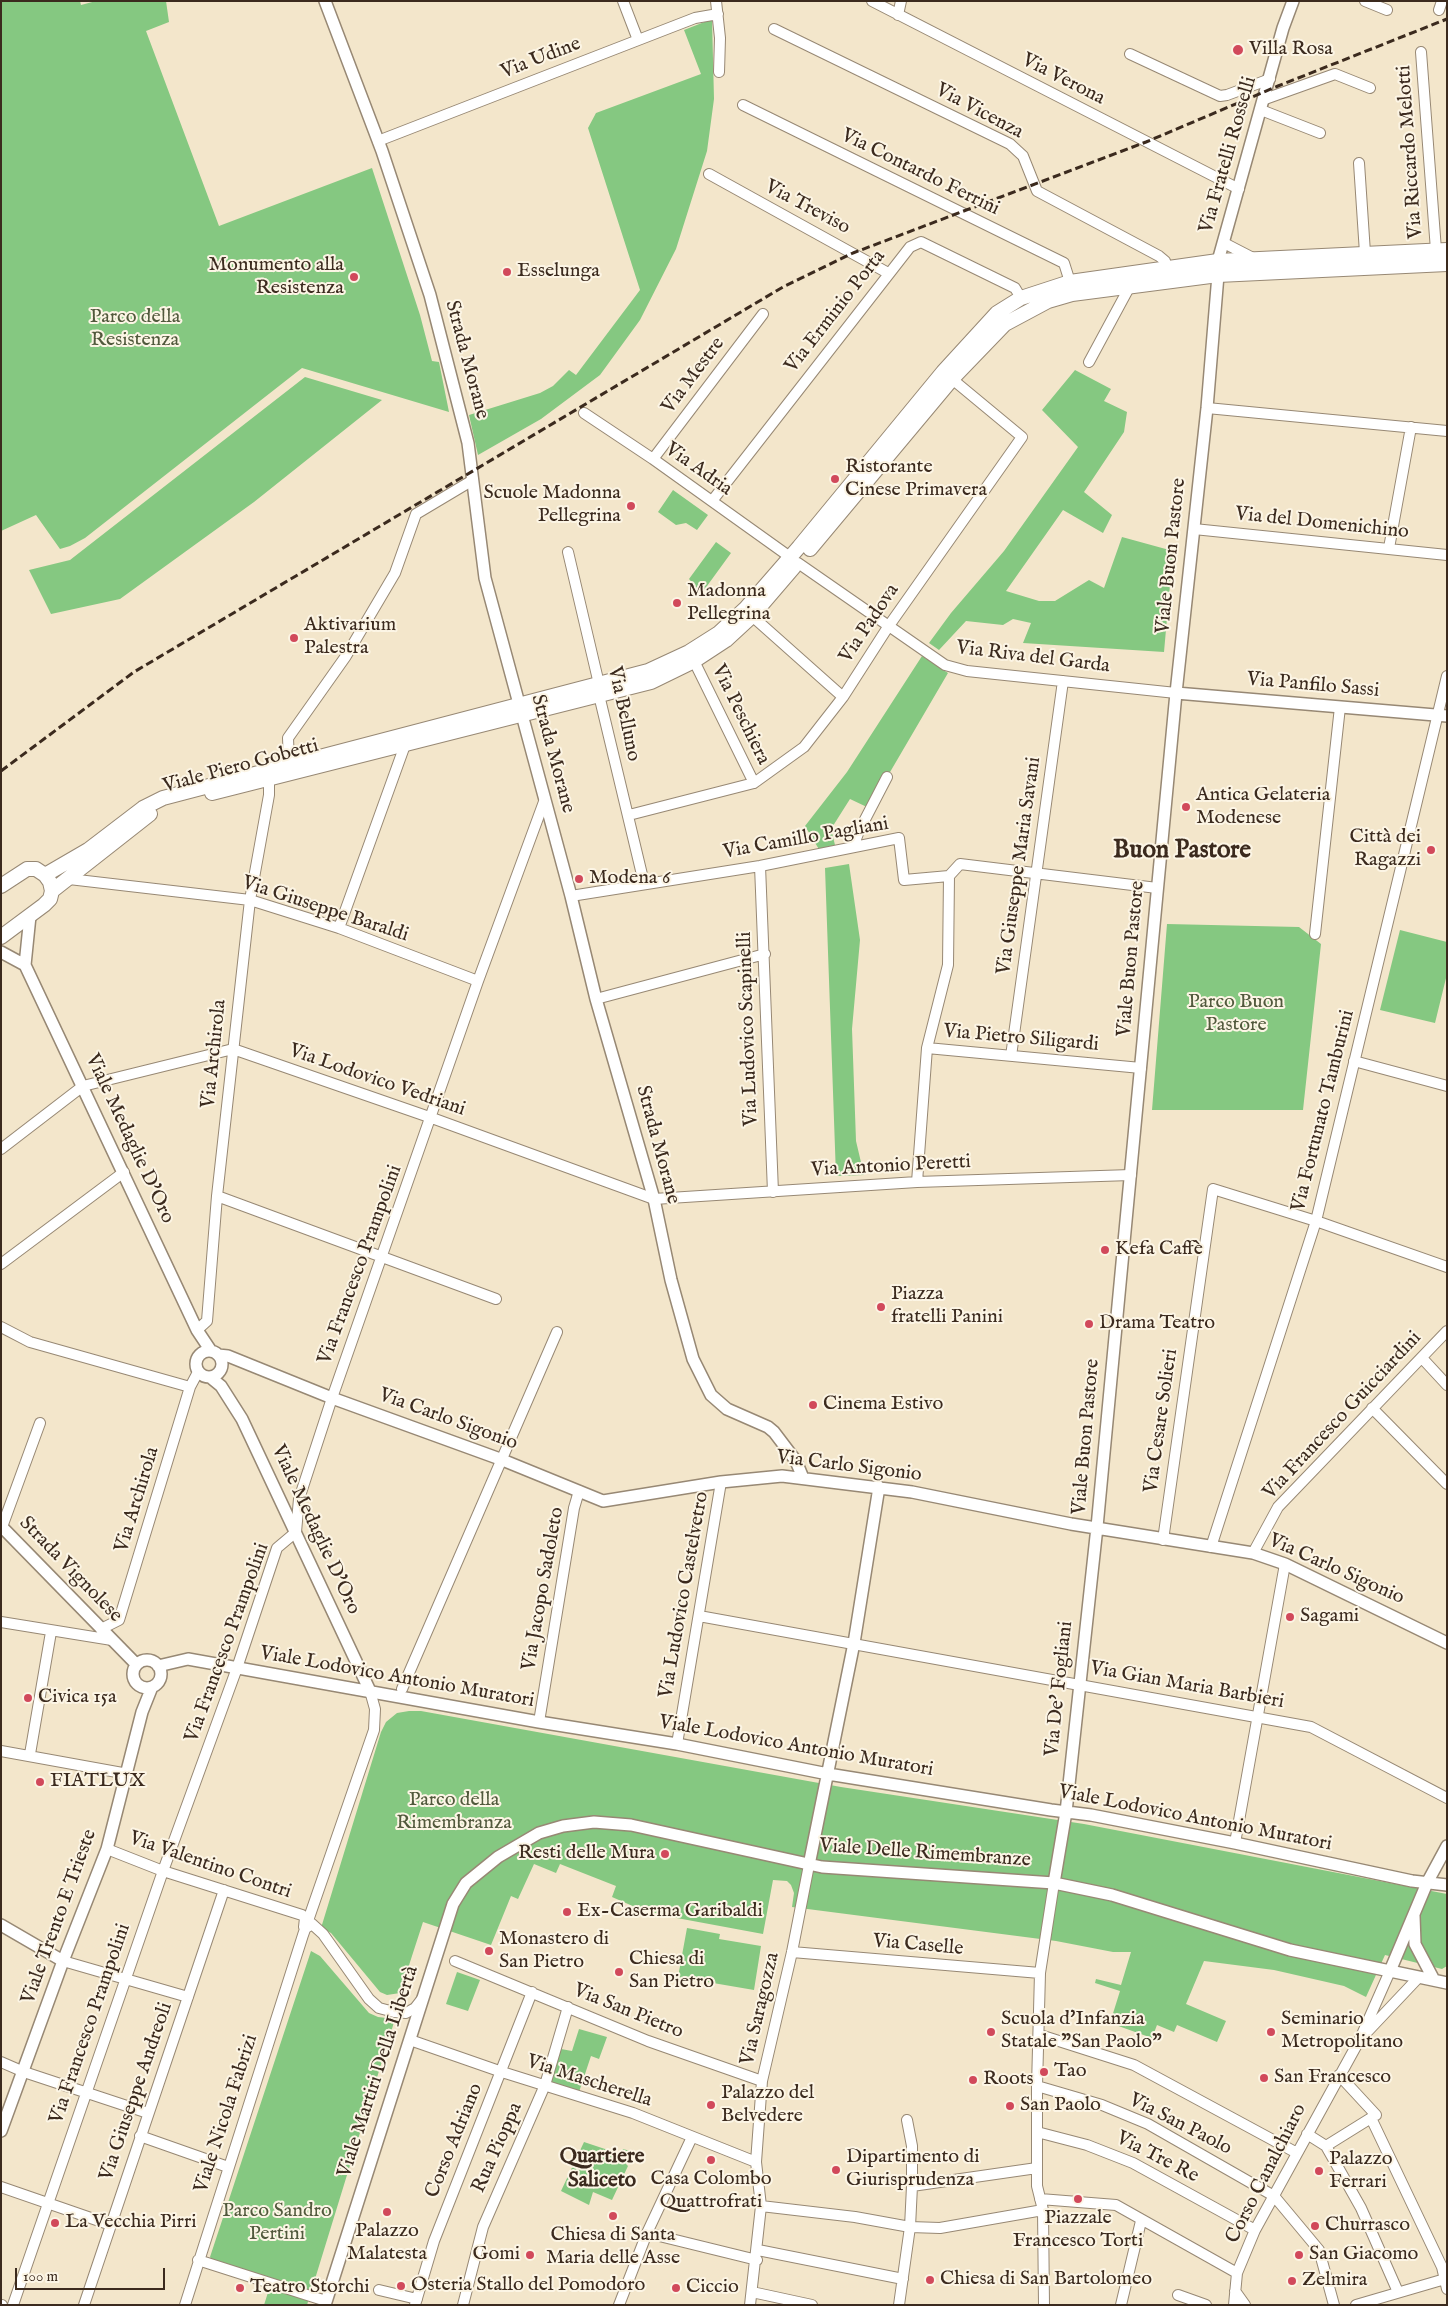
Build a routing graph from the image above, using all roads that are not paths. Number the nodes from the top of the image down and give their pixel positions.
1 (325, 1) edge
2 (623, 1) edge
3 (716, 1) edge
4 (872, 1) edge
5 (901, 1) edge
6 (1293, 1) edge
7 (1365, 1) edge
8 (1386, 10) dead end
9 (718, 14) junction
10 (898, 14) junction
11 (774, 29) dead end
12 (638, 40) junction
13 (1421, 52) dead end
14 (1130, 54) dead end
15 (719, 72) dead end
16 (1270, 79) junction
17 (1370, 88) dead end
18 (1263, 104) junction
19 (743, 105) dead end
20 (1320, 133) dead end
21 (378, 141) junction
22 (1359, 163) dead end
23 (709, 174) dead end
24 (1239, 189) junction
25 (1224, 243) junction
26 (1442, 250) edge
27 (1365, 253) junction
28 (1255, 259) junction
29 (1447, 264) edge
30 (1167, 268) junction
31 (1218, 268) junction
32 (888, 273) junction
33 (1130, 286) junction
34 (1071, 288) junction
35 (1025, 304) junction
36 (763, 314) dead end
37 (1089, 362) dead end
38 (948, 375) junction
39 (1207, 408) junction
40 (584, 413) dead end
41 (1410, 427) junction
42 (1447, 431) edge
43 (653, 459) junction
44 (472, 480) junction
45 (712, 501) junction
46 (1194, 529) junction
47 (1389, 548) junction
48 (568, 552) dead end
49 (1447, 555) edge
50 (794, 560) junction
51 (748, 613) junction
52 (888, 626) junction
53 (692, 657) junction
54 (1447, 676) edge
55 (1063, 681) junction
56 (599, 689) junction
57 (1176, 692) junction
58 (843, 697) junction
59 (1340, 707) junction
60 (520, 710) junction
61 (1442, 716) edge
62 (403, 740) junction
63 (289, 763) junction
64 (887, 777) dead end
65 (269, 780) junction
66 (754, 783) junction
67 (545, 799) junction
68 (628, 815) junction
69 (853, 847) junction
70 (760, 866) junction
71 (1038, 874) junction
72 (45, 875) junction
73 (949, 876) junction
74 (68, 878) junction
75 (644, 883) junction
76 (1, 886) edge
77 (1157, 888) junction
78 (52, 891) junction
79 (572, 896) junction
80 (250, 900) junction
81 (30, 916) junction
82 (339, 928) junction
83 (1314, 934) dead end
84 (1, 937) edge
85 (1, 952) edge
86 (765, 954) junction
87 (25, 965) junction
88 (478, 981) junction
89 (596, 999) junction
90 (927, 1048) junction
91 (233, 1049) junction
92 (1011, 1056) junction
93 (1354, 1061) junction
94 (1141, 1068) junction
95 (83, 1086) junction
96 (1447, 1086) edge
97 (432, 1118) junction
98 (1, 1149) edge
99 (124, 1172) junction
100 (1130, 1175) junction
101 (917, 1182) junction
102 (773, 1192) junction
103 (217, 1196) junction
104 (654, 1199) junction
105 (1316, 1221) junction
106 (382, 1258) junction
107 (1, 1264) edge
108 (1447, 1267) edge
109 (496, 1299) dead end
110 (1, 1327) edge
111 (197, 1330) junction
112 (1447, 1331) edge
113 (557, 1332) dead end
114 (215, 1353) junction
115 (199, 1356) junction
116 (1422, 1358) junction
117 (249, 1364) junction
118 (198, 1372) junction
119 (217, 1373) junction
120 (1447, 1385) edge
121 (190, 1387) junction
122 (332, 1398) junction
123 (1372, 1408) junction
124 (40, 1424) dead end
125 (500, 1460) junction
126 (803, 1478) junction
127 (721, 1482) junction
128 (1447, 1484) edge
129 (879, 1487) junction
130 (579, 1492) junction
131 (2, 1526) edge
132 (1097, 1527) junction
133 (296, 1532) junction
134 (1163, 1540) junction
135 (1210, 1547) junction
136 (1253, 1553) junction
137 (1285, 1564) junction
138 (700, 1616) junction
139 (1, 1622) edge
140 (101, 1629) junction
141 (51, 1632) junction
142 (112, 1640) junction
143 (1447, 1642) edge
144 (854, 1643) junction
145 (136, 1664) junction
146 (158, 1666) junction
147 (237, 1668) junction
148 (136, 1684) junction
149 (1079, 1684) junction
150 (152, 1687) junction
151 (402, 1690) dead end
152 (370, 1692) junction
153 (142, 1712) junction
154 (1256, 1715) junction
155 (539, 1722) junction
156 (677, 1744) junction
157 (1, 1751) edge
158 (30, 1754) junction
159 (128, 1774) junction
160 (828, 1774) junction
161 (1447, 1798) edge
162 (1066, 1812) junction
163 (1235, 1842) junction
164 (1447, 1846) edge
165 (107, 1849) junction
166 (808, 1864) junction
167 (163, 1871) junction
168 (466, 1883) joint
169 (1054, 1883) junction
170 (1427, 1883) junction
171 (1447, 1885) edge
172 (224, 1890) junction
173 (1414, 1912) junction
174 (302, 1915) joint
175 (1, 1925) edge
176 (304, 1931) junction
177 (792, 1952) junction
178 (63, 1961) junction
179 (455, 1961) dead end
180 (1390, 1972) junction
181 (1040, 1974) junction
182 (1418, 1977) junction
183 (126, 1978) junction
184 (1434, 1980) junction
185 (1447, 1983) edge
186 (532, 1992) junction
187 (188, 1997) junction
188 (423, 1998) junction
189 (568, 2007) junction
190 (1040, 2035) junction
191 (1360, 2039) junction
192 (410, 2040) junction
193 (1, 2062) edge
194 (24, 2072) junction
195 (502, 2072) junction
196 (1338, 2075) junction
197 (762, 2081) junction
198 (545, 2085) junction
199 (1037, 2086) junction
200 (86, 2092) junction
201 (148, 2113) junction
202 (1374, 2116) junction
203 (907, 2120) dead end
204 (1, 2131) edge
205 (1038, 2132) junction
206 (1307, 2134) junction
207 (140, 2136) junction
208 (692, 2138) junction
209 (1326, 2146) junction
210 (1297, 2153) junction
211 (756, 2162) junction
212 (228, 2167) junction
213 (1037, 2168) junction
214 (912, 2186) junction
215 (1, 2187) edge
216 (1274, 2196) junction
217 (1040, 2199) junction
218 (48, 2203) junction
219 (761, 2206) junction
220 (1043, 2210) junction
221 (1141, 2221) junction
222 (111, 2225) junction
223 (910, 2227) junction
224 (1255, 2230) junction
225 (647, 2233) junction
226 (757, 2255) junction
227 (198, 2260) junction
228 (1237, 2273) junction
229 (903, 2279) junction
230 (1446, 2284) edge
231 (379, 2290) dead end
232 (1235, 2291) junction
233 (752, 2292) junction
234 (1398, 2292) junction
235 (1178, 2295) dead end
236 (1378, 2301) edge
237 (416, 2302) edge
238 (326, 2303) edge
239 (13, 2305) edge
240 (84, 2305) edge
241 (185, 2305) edge
242 (463, 2305) edge
243 (619, 2305) edge
244 (750, 2305) edge
245 (812, 2305) edge
246 (899, 2305) edge
247 (1044, 2305) edge
248 (1121, 2305) edge
249 (1206, 2305) edge
250 (1234, 2305) edge
251 (1245, 2305) edge
252 (1334, 2305) edge
253 (1356, 2305) edge

1 - 21 street, Strada Morane
2 - 12 street
3 - 9 street
4 - 10 street, Via Verona
5 - 10 street
6 - 16 street, Via Fratelli Rosselli
7 - 8 street
9 - 12 street, Via Udine
9 - 15 street
10 - 24 street, Via Verona
11 - 30 street, Via Vicenza
12 - 21 street, Via Udine
13 - 26 street, Via Riccardo Melotti
14 - 16 street
16 - 18 street, Via Fratelli Rosselli
17 - 18 street
18 - 20 street
18 - 24 street, Via Fratelli Rosselli
19 - 34 street, Via Contardo Ferrini
21 - 44 street, Strada Morane
22 - 27 street
23 - 32 street, Via Treviso
24 - 25 street, Via Fratelli Rosselli
25 - 28 street
25 - 31 street, Via Fratelli Rosselli
26 - 27 main road
27 - 28 main road
28 - 31 main road
29 - 31 main road
30 - 31 main road
30 - 34 main road
31 - 33 main road
31 - 39 street, Viale Buon Pastore
32 - 35 street, Via Erminio Porta
32 - 45 street, Via Erminio Porta
33 - 34 main road
33 - 37 street
34 - 35 main road, Viale Piero Gobetti
35 - 38 main road, Viale Piero Gobetti
36 - 43 street, Via Mestre
38 - 50 main road, Viale Piero Gobetti
38 - 52 street, Via Padova
39 - 41 street
39 - 46 street, Viale Buon Pastore
40 - 43 street, Via Adria
41 - 42 street
41 - 47 street
43 - 45 street, Via Adria
44 - 60 street, Strada Morane
44 - 63 street
45 - 50 street, Via Adria
46 - 47 street, Via del Domenichino
46 - 57 street, Viale Buon Pastore
47 - 49 street, Via del Domenichino
48 - 56 street, Via Belluno
50 - 51 main road, Viale Piero Gobetti
50 - 52 street, Via Riva del Garda
51 - 53 main road, Viale Piero Gobetti
51 - 58 street
52 - 55 street, Via Riva del Garda
52 - 58 street, Via Padova
53 - 56 main road, Viale Piero Gobetti
53 - 66 street, Via Peschiera
54 - 61 street, Via Fortunato Tamburini
55 - 57 street, Via Riva del Garda
55 - 71 street, Via Giuseppe Maria Savani
56 - 60 main road, Viale Piero Gobetti
56 - 68 street, Via Belluno
57 - 59 street, Via Panfilo Sassi
57 - 77 street, Viale Buon Pastore
58 - 66 street, Via Padova
59 - 61 street, Via Panfilo Sassi
59 - 83 street
60 - 62 main road, Viale Piero Gobetti
60 - 67 street, Strada Morane
61 - 93 street, Via Fortunato Tamburini
62 - 63 main road, Viale Piero Gobetti
62 - 65 main road, Viale Piero Gobetti
62 - 82 street
63 - 72 main road, Viale Piero Gobetti
64 - 69 street
65 - 74 main road, Viale Piero Gobetti
65 - 80 street, Via Archirola
66 - 68 street, Via Padova
67 - 79 street, Strada Morane
67 - 88 street, Via Francesco Prampolini
68 - 75 street, Via Belluno
69 - 70 street, Via Camillo Pagliani
69 - 73 street, Via Camillo Pagliani
70 - 75 street, Via Camillo Pagliani
70 - 86 street, Via Ludovico Scapinelli
71 - 73 street, Via Camillo Pagliani
71 - 77 street, Via Camillo Pagliani
71 - 92 street, Via Giuseppe Maria Savani
72 - 76 main road
72 - 78 main road
73 - 90 street
74 - 78 main road, Viale Piero Gobetti
74 - 80 street, Via Giuseppe Baraldi
75 - 79 street, Via Camillo Pagliani
77 - 94 street, Viale Buon Pastore
78 - 81 main road, Viale Piero Gobetti
79 - 89 street, Strada Morane
80 - 82 street, Via Giuseppe Baraldi
80 - 91 street, Via Archirola
81 - 84 main road, Viale Piero Gobetti
81 - 87 street
82 - 88 street, Via Giuseppe Baraldi
85 - 87 street
86 - 89 street
86 - 102 street, Via Ludovico Scapinelli
87 - 95 street, Viale Medaglie D'Oro
88 - 97 street, Via Francesco Prampolini
89 - 104 street, Strada Morane
90 - 92 street, Via Pietro Siligardi
90 - 101 street
91 - 95 street
91 - 97 street, Via Lodovico Vedriani
91 - 103 street, Via Archirola
92 - 94 street, Via Pietro Siligardi
93 - 96 street
93 - 105 street, Via Fortunato Tamburini
94 - 100 street, Viale Buon Pastore
95 - 98 street
95 - 99 street, Viale Medaglie D'Oro
97 - 104 street, Via Lodovico Vedriani
97 - 106 street, Via Francesco Prampolini
99 - 107 street
99 - 111 street, Viale Medaglie D'Oro
100 - 101 street, Via Antonio Peretti
100 - 132 street, Viale Buon Pastore
101 - 102 street, Via Antonio Peretti
102 - 104 street, Via Antonio Peretti
103 - 106 street
103 - 111 street, Via Archirola
104 - 126 street, Strada Morane
105 - 108 street
105 - 134 street, Via Cesare Solieri
105 - 135 street, Via Fortunato Tamburini
106 - 109 street
106 - 122 street, Via Francesco Prampolini
110 - 121 street
111 - 114 street, Viale Medaglie D'Oro
111 - 115 street, Viale Medaglie D'Oro
112 - 116 street, Via Francesco Guicciardini
113 - 125 street
114 - 115 street
114 - 117 street, Via Carlo Sigonio
114 - 119 street
115 - 118 street
116 - 120 street
116 - 123 street, Via Francesco Guicciardini
117 - 119 street, Via Carlo Sigonio
117 - 122 street, Via Carlo Sigonio
118 - 119 street
118 - 121 street, Via Archirola
119 - 133 street, Viale Medaglie D'Oro
121 - 140 street, Via Archirola
122 - 125 street, Via Carlo Sigonio
122 - 133 street, Via Francesco Prampolini
123 - 128 street
123 - 136 street, Via Francesco Guicciardini
124 - 131 street
125 - 130 street, Via Carlo Sigonio
125 - 151 street
126 - 127 street, Via Carlo Sigonio
126 - 129 street, Via Carlo Sigonio
127 - 130 street, Via Carlo Sigonio
127 - 138 street, Via Ludovico Castelvetro
129 - 132 street, Via Carlo Sigonio
129 - 144 street
130 - 155 street, Via Jacopo Sadoleto
131 - 140 street, Strada Vignolese
132 - 134 street, Via Carlo Sigonio
132 - 149 street, Via De' Fogliani
133 - 147 street, Via Francesco Prampolini
133 - 152 street, Viale Medaglie D'Oro
134 - 135 street, Via Carlo Sigonio
135 - 136 street, Via Carlo Sigonio
136 - 137 street, Via Carlo Sigonio
137 - 143 street, Via Carlo Sigonio
137 - 154 street
138 - 144 street, Via Gian Maria Barbieri
138 - 156 street, Via Ludovico Castelvetro
139 - 141 street
140 - 142 street, Strada Vignolese
141 - 142 street
141 - 158 street
142 - 145 street
144 - 149 street, Via Gian Maria Barbieri
144 - 160 street
145 - 146 street, Viale Lodovico Antonio Muratori
145 - 148 street
146 - 147 street, Viale Lodovico Antonio Muratori
146 - 150 street
147 - 152 street, Viale Lodovico Antonio Muratori
147 - 167 street, Via Francesco Prampolini
148 - 150 street
148 - 153 street, Viale Trento E Trieste
149 - 154 street, Via Gian Maria Barbieri
149 - 162 street, Via De' Fogliani
150 - 153 street, Viale Trento E Trieste
152 - 155 street, Viale Lodovico Antonio Muratori
152 - 176 street, Viale Nicola Fabrizi
153 - 159 street, Viale Trento E Trieste
154 - 161 street, Via Gian Maria Barbieri
154 - 163 street
155 - 156 street, Viale Lodovico Antonio Muratori
156 - 160 street, Viale Lodovico Antonio Muratori
157 - 158 street
158 - 159 street
159 - 165 street, Viale Trento E Trieste
160 - 162 street, Viale Lodovico Antonio Muratori
160 - 166 street
162 - 163 street, Viale Lodovico Antonio Muratori
162 - 169 street, Via De' Fogliani
163 - 170 street, Viale Lodovico Antonio Muratori
164 - 170 street
165 - 167 street, Via Valentino Contri
165 - 178 street, Viale Trento E Trieste
166 - 168 street, Viale Delle Rimembranze
166 - 169 street, Viale Delle Rimembranze
166 - 177 street, Via Saragozza
167 - 172 street, Via Valentino Contri
167 - 183 street, Via Francesco Prampolini
168 - 188 street, Viale Martiri Della Libertà
169 - 180 street, Viale Delle Rimembranze
169 - 181 street
170 - 171 street, Viale Lodovico Antonio Muratori
170 - 173 street
172 - 174 street, Via Valentino Contri
172 - 187 street, Via Giuseppe Andreoli
173 - 180 street
173 - 184 street
174 - 176 street, Viale Nicola Fabrizi
175 - 178 street
176 - 188 street, Via Valentino Contri
176 - 212 street, Viale Nicola Fabrizi
177 - 181 street, Via Caselle
177 - 197 street, Via Saragozza
178 - 183 street
178 - 194 street, Viale Trento E Trieste
179 - 186 street, Via San Pietro
180 - 182 street, Viale Delle Rimembranze
180 - 191 street, Corso Canalchiaro
181 - 190 street
182 - 184 street, Viale Delle Rimembranze
182 - 191 street, Corso Canalchiaro
183 - 187 street
183 - 200 street, Via Francesco Prampolini
184 - 185 street, Viale Delle Rimembranze
186 - 189 street, Via San Pietro
186 - 195 street, Corso Adriano
187 - 201 street, Via Giuseppe Andreoli
188 - 192 street, Viale Martiri Della Libertà
189 - 197 street, Via San Pietro
189 - 198 street, Rua Pioppa
190 - 199 street
190 - 210 street
191 - 196 street, Corso Canalchiaro
192 - 195 street, Via Mascherella
192 - 238 street, Viale Martiri Della Libertà
193 - 194 street
194 - 200 street
194 - 204 street, Viale Trento E Trieste
195 - 198 street, Via Mascherella
195 - 237 street, Corso Adriano
196 - 202 street
196 - 206 street, Corso Canalchiaro
197 - 211 street, Via Saragozza
198 - 208 street, Via Mascherella
198 - 242 street, Rua Pioppa
199 - 205 street
199 - 216 street, Via San Paolo
200 - 201 street
200 - 218 street, Via Francesco Prampolini
201 - 207 street, Via Giuseppe Andreoli
202 - 209 street
202 - 230 street
203 - 214 street
205 - 213 street
205 - 224 street, Via Tre Re
206 - 209 street
206 - 210 street, Corso Canalchiaro
207 - 212 street
207 - 222 street, Via Giuseppe Andreoli
208 - 211 street, Via Mascherella
208 - 225 street
209 - 234 street
210 - 216 street, Corso Canalchiaro
211 - 219 street, Via Saragozza
212 - 227 street, Viale Nicola Fabrizi
213 - 214 street
213 - 217 street
214 - 223 street
215 - 218 street
216 - 224 street, Corso Canalchiaro
216 - 252 street
217 - 220 street
217 - 221 street
218 - 222 street
218 - 239 street, Via Francesco Prampolini
219 - 223 street
219 - 226 street, Via Saragozza
220 - 223 street
220 - 247 street
221 - 228 street
221 - 248 street
222 - 240 street, Via Giuseppe Andreoli
223 - 229 street
224 - 228 street, Corso Canalchiaro
225 - 226 street
225 - 243 street
226 - 229 street
226 - 233 street, Via Saragozza
227 - 238 street
227 - 241 street, Viale Nicola Fabrizi
228 - 232 street, Corso Canalchiaro
229 - 246 street
230 - 234 street
231 - 237 street
232 - 250 street, Corso Canalchiaro
232 - 251 street
233 - 244 street, Via Saragozza
233 - 245 street
234 - 236 street
235 - 249 street
236 - 253 street

